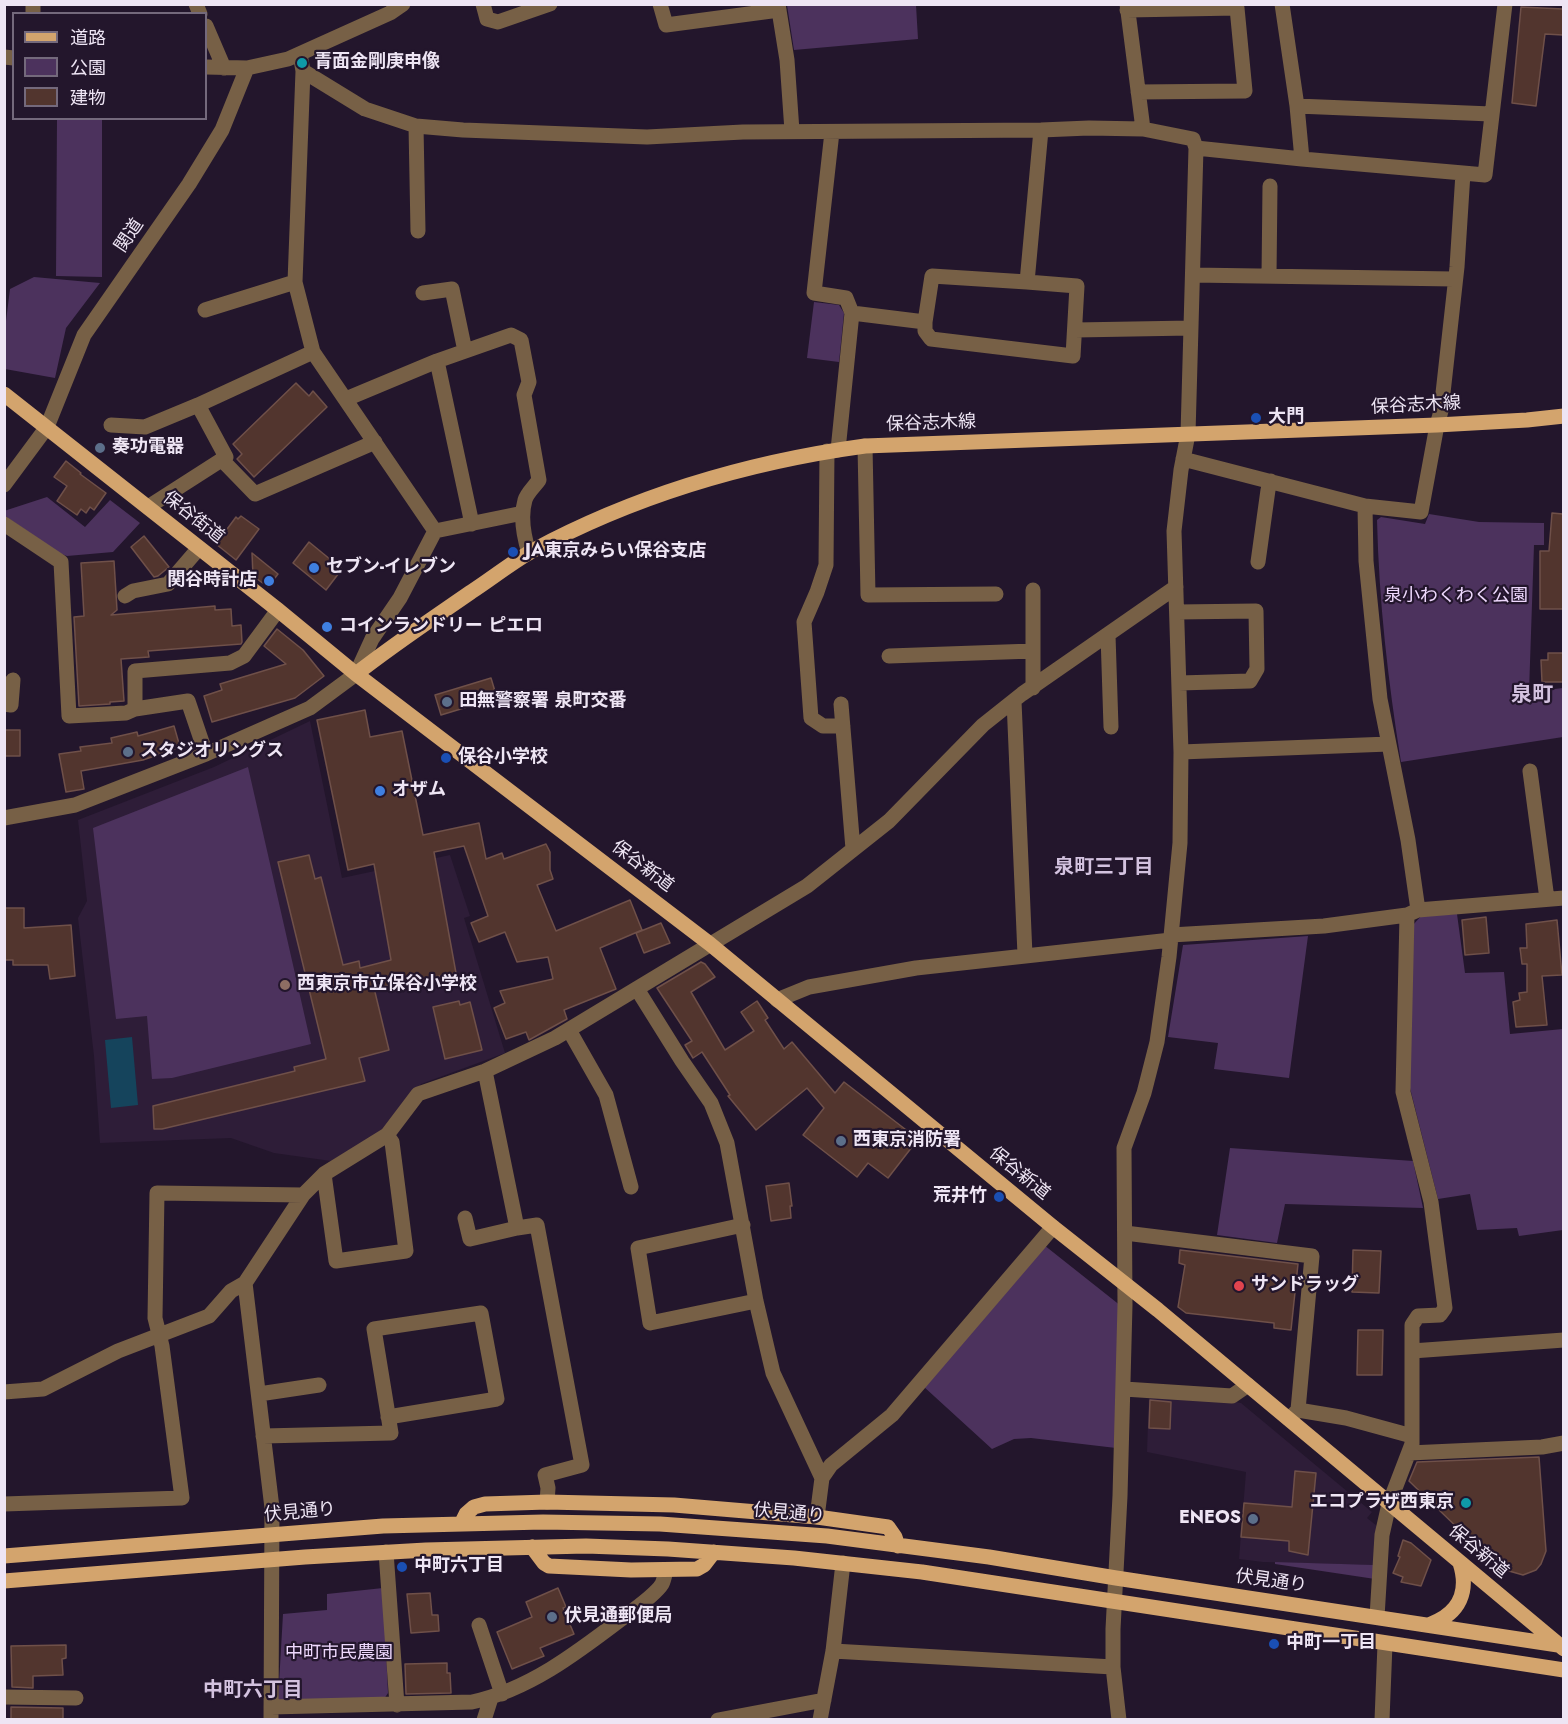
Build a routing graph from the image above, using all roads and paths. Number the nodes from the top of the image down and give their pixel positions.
1 (403, 4) edge
2 (483, 4) edge
3 (550, 4) edge
4 (660, 4) edge
5 (1282, 4) edge
6 (1505, 4) edge
7 (779, 7) edge
8 (1127, 7) edge
9 (207, 28) edge
10 (300, 54) junction
11 (207, 67) edge
12 (224, 68) junction
13 (247, 68) junction
14 (303, 71) junction
15 (1138, 92) junction
16 (1298, 106) junction
17 (1491, 114) junction
18 (416, 126) junction
19 (1143, 129) junction
20 (1041, 130) junction
21 (792, 131) junction
22 (832, 132) junction
23 (1196, 148) junction
24 (1302, 159) junction
25 (1463, 173) junction
26 (1270, 186) dead end
27 (418, 231) dead end
28 (1193, 275) junction
29 (1269, 276) junction
30 (1454, 279) junction
31 (296, 282) junction
32 (1027, 282) junction
33 (423, 293) dead end
34 (205, 310) dead end
35 (852, 313) junction
36 (925, 322) junction
37 (1191, 328) junction
38 (1075, 330) junction
39 (465, 351) junction
40 (313, 352) junction
41 (437, 362) junction
42 (4, 394) edge
43 (346, 399) junction
44 (198, 405) junction
45 (1563, 416) edge
46 (111, 425) dead end
47 (1437, 425) junction
48 (47, 427) junction
49 (1188, 434) junction
50 (375, 442) junction
51 (865, 446) junction
52 (832, 450) junction
53 (1183, 459) junction
54 (222, 460) junction
55 (1271, 481) junction
56 (4, 485) edge
57 (1365, 506) junction
58 (148, 507) junction
59 (523, 513) junction
60 (4, 524) edge
61 (472, 524) junction
62 (435, 531) junction
63 (198, 548) junction
64 (529, 553) junction
65 (1258, 562) dead end
66 (1176, 587) junction
67 (1034, 590) dead end
68 (996, 594) dead end
69 (125, 596) dead end
70 (278, 610) junction
71 (1177, 612) junction
72 (1108, 635) junction
73 (1033, 651) junction
74 (889, 656) dead end
75 (356, 675) junction
76 (13, 680) dead end
77 (1179, 683) junction
78 (1034, 688) junction
79 (1014, 701) junction
80 (4, 704) edge
81 (841, 704) dead end
82 (135, 709) junction
83 (843, 726) junction
84 (1111, 727) dead end
85 (1389, 744) junction
86 (1181, 753) junction
87 (206, 754) junction
88 (1530, 771) dead end
89 (4, 818) edge
90 (853, 849) junction
91 (1563, 898) edge
92 (1547, 899) junction
93 (1413, 912) junction
94 (1171, 937) junction
95 (710, 944) junction
96 (1025, 955) junction
97 (637, 989) junction
98 (777, 1000) junction
99 (569, 1030) junction
100 (485, 1071) junction
101 (387, 1134) junction
102 (324, 1174) junction
103 (631, 1187) dead end
104 (303, 1195) junction
105 (465, 1218) dead end
106 (743, 1225) junction
107 (1053, 1227) junction
108 (517, 1228) junction
109 (1125, 1233) junction
110 (245, 1284) junction
111 (1126, 1284) junction
112 (756, 1301) junction
113 (159, 1335) junction
114 (1563, 1340) edge
115 (1412, 1351) junction
116 (320, 1385) dead end
117 (1248, 1385) junction
118 (1124, 1389) junction
119 (4, 1392) edge
120 (259, 1394) junction
121 (1294, 1415) junction
122 (388, 1417) junction
123 (1412, 1436) junction
124 (263, 1437) junction
125 (1563, 1443) edge
126 (1409, 1453) junction
127 (822, 1478) junction
128 (547, 1502) junction
129 (4, 1504) edge
130 (1389, 1504) junction
131 (817, 1516) junction
132 (461, 1524) junction
133 (272, 1535) junction
134 (897, 1546) junction
135 (532, 1547) junction
136 (386, 1552) junction
137 (714, 1552) junction
138 (4, 1556) edge
139 (272, 1559) junction
140 (843, 1563) junction
141 (1460, 1563) junction
142 (666, 1570) junction
143 (1116, 1578) junction
144 (4, 1581) edge
145 (1114, 1602) junction
146 (1377, 1617) junction
147 (1431, 1624) junction
148 (479, 1625) dead end
149 (1385, 1644) junction
150 (1562, 1647) edge
151 (833, 1651) junction
152 (1113, 1667) junction
153 (1563, 1670) edge
154 (497, 1696) junction
155 (4, 1697) edge
156 (76, 1698) dead end
157 (824, 1700) junction
158 (397, 1705) junction
159 (271, 1713) edge
160 (484, 1719) edge
161 (718, 1719) edge
162 (820, 1719) edge
163 (1119, 1719) edge
164 (1382, 1719) edge

1 - 10 street
2 - 3 street
4 - 7 street
5 - 16 street
6 - 17 street
7 - 21 street
8 - 15 street
8 - 15 street
9 - 12 street
10 - 13 street
10 - 14 street
11 - 12 street
12 - 13 street
13 - 48 street, 関道
14 - 18 street
14 - 31 street
15 - 19 street
16 - 17 street
16 - 24 street
17 - 25 street
18 - 21 street
18 - 27 street
19 - 20 street
19 - 23 street
20 - 22 street
20 - 32 street
21 - 22 street
22 - 35 street
23 - 24 street
23 - 28 street
24 - 25 street
25 - 30 street
26 - 29 street
28 - 29 street
28 - 37 street
29 - 30 street
30 - 47 street
31 - 34 street
31 - 40 street
32 - 36 street
32 - 38 street
33 - 39 street
35 - 36 street
35 - 52 street
36 - 38 street
37 - 38 street
37 - 49 street
39 - 41 street
39 - 59 street
40 - 43 street
40 - 44 street
41 - 43 street
41 - 61 street
42 - 48 main road, 保谷街道
43 - 50 street
44 - 46 street
44 - 54 street
45 - 47 main road, 保谷志木線
47 - 49 main road, 保谷志木線
47 - 57 street
48 - 56 street, 関道
48 - 58 main road, 保谷街道
49 - 51 main road, 保谷志木線
49 - 53 street
50 - 54 street
50 - 62 street
51 - 52 main road, 保谷志木線
51 - 68 street
52 - 64 main road, 保谷志木線
52 - 83 street
53 - 55 street
53 - 66 street
54 - 58 street
55 - 57 street
55 - 65 street
57 - 85 street
58 - 63 main road, 保谷街道
59 - 61 street
59 - 64 street
60 - 82 street
61 - 62 street
62 - 75 street
63 - 69 street
63 - 70 main road, 保谷街道
64 - 75 main road, 保谷志木線
66 - 71 street
66 - 72 street
67 - 73 street
70 - 75 main road, 保谷街道
70 - 82 street
71 - 77 street
71 - 77 street
72 - 78 street
72 - 84 street
73 - 74 street
73 - 78 street
75 - 87 street
75 - 95 main road, 保谷新道
76 - 80 street
77 - 86 street
78 - 79 street
79 - 90 street
79 - 96 street
81 - 83 street
82 - 87 street
83 - 90 street
85 - 86 street
85 - 93 street
86 - 94 street
87 - 89 street
88 - 92 street
90 - 95 street
91 - 92 street
92 - 93 street
93 - 94 street
93 - 115 street
94 - 96 street
94 - 109 street
95 - 97 street
95 - 98 main road, 保谷新道
96 - 98 street
97 - 99 street
97 - 106 street
98 - 107 main road, 保谷新道
99 - 100 street
99 - 103 street
100 - 101 street
100 - 108 street
101 - 102 street
101 - 102 street
102 - 104 street
104 - 110 street
104 - 113 street
105 - 108 street
106 - 112 street
106 - 112 street
107 - 111 main road, 保谷新道
107 - 127 street
108 - 128 street
109 - 111 street
109 - 121 street
110 - 113 street
110 - 120 street
111 - 117 main road, 保谷新道
111 - 118 street
112 - 127 street
113 - 119 street
113 - 129 street
114 - 115 street
115 - 123 street
116 - 120 street
117 - 118 street
117 - 121 main road, 保谷新道
118 - 143 street
120 - 124 street
121 - 123 street
121 - 130 main road, 保谷新道
122 - 122 street
122 - 124 street
123 - 126 street
124 - 133 street
125 - 126 street
126 - 130 street
127 - 131 street
128 - 131 main road
128 - 132 main road
130 - 141 main road, 保谷新道
130 - 146 street
131 - 134 main road
132 - 133 main road, 伏見通り
132 - 134 main road, 伏見通り
133 - 138 main road, 伏見通り
133 - 139 street
134 - 143 main road, 伏見通り
135 - 136 main road
135 - 137 main road
135 - 142 main road
136 - 139 main road
136 - 158 street
137 - 140 main road
137 - 142 main road
139 - 144 main road
139 - 159 street
140 - 145 main road
140 - 151 street
141 - 147 main road
141 - 150 main road, 保谷新道
142 - 154 street
143 - 145 street
143 - 146 main road, 伏見通り
145 - 149 main road
145 - 152 street
146 - 147 main road, 伏見通り
147 - 150 main road, 伏見通り
148 - 154 street
149 - 153 main road
149 - 164 street
151 - 152 street
151 - 157 street
152 - 163 street
154 - 158 street
154 - 160 street
155 - 156 street
157 - 161 street
157 - 162 street
158 - 159 street

